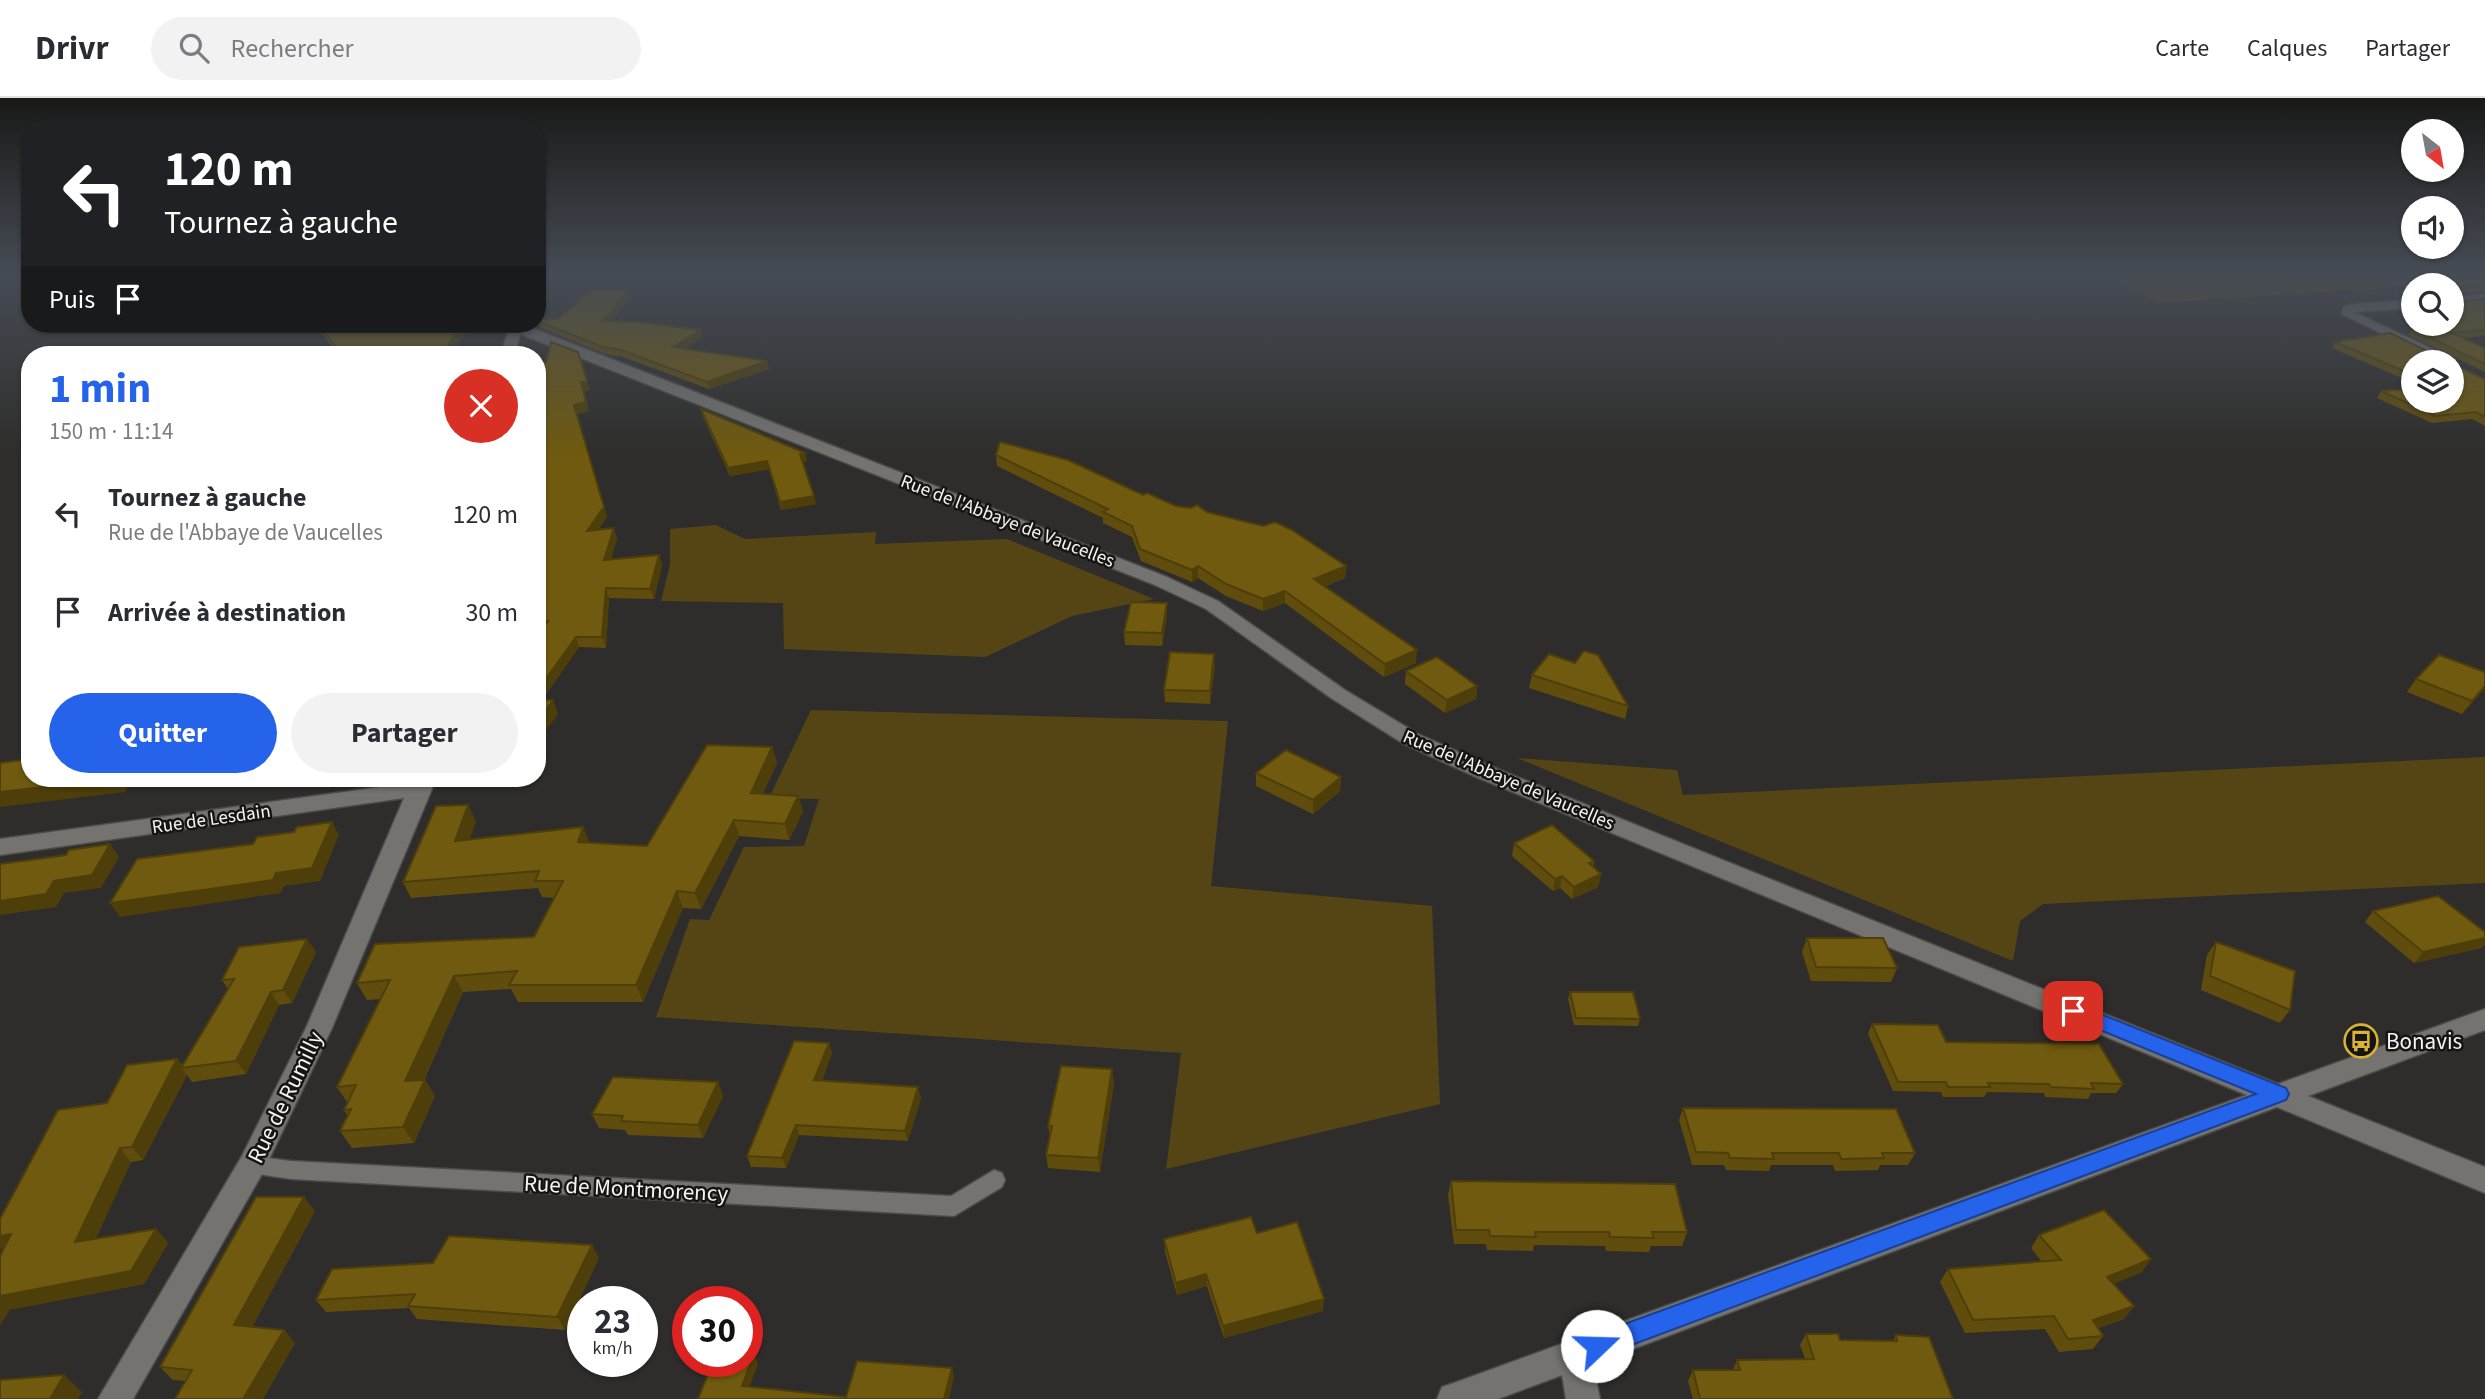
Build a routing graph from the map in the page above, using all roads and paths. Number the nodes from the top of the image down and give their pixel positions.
1 (542, 336) edge
2 (2393, 336) edge
3 (2423, 350) edge
4 (402, 787) edge
5 (421, 787) edge
6 (0, 847) edge
7 (2485, 1019) edge
8 (2279, 1094) junction
9 (252, 1165) junction
10 (994, 1180) dead end
11 (2485, 1180) edge
12 (1575, 1355) junction
13 (115, 1399) edge
14 (1454, 1399) edge
15 (1583, 1399) edge

1 - 8 street, Rue de l'Abbaye de Vaucelles
2 - 3 street
4 - 6 street, Rue de Lesdain
5 - 9 street, Rue de Rumilly
7 - 8 street
8 - 11 street, Rue de l'Abbaye de Vaucelles
8 - 12 street
9 - 10 lane, Rue de Montmorency
9 - 13 street, Rue de Rumilly
12 - 14 street
12 - 15 street

